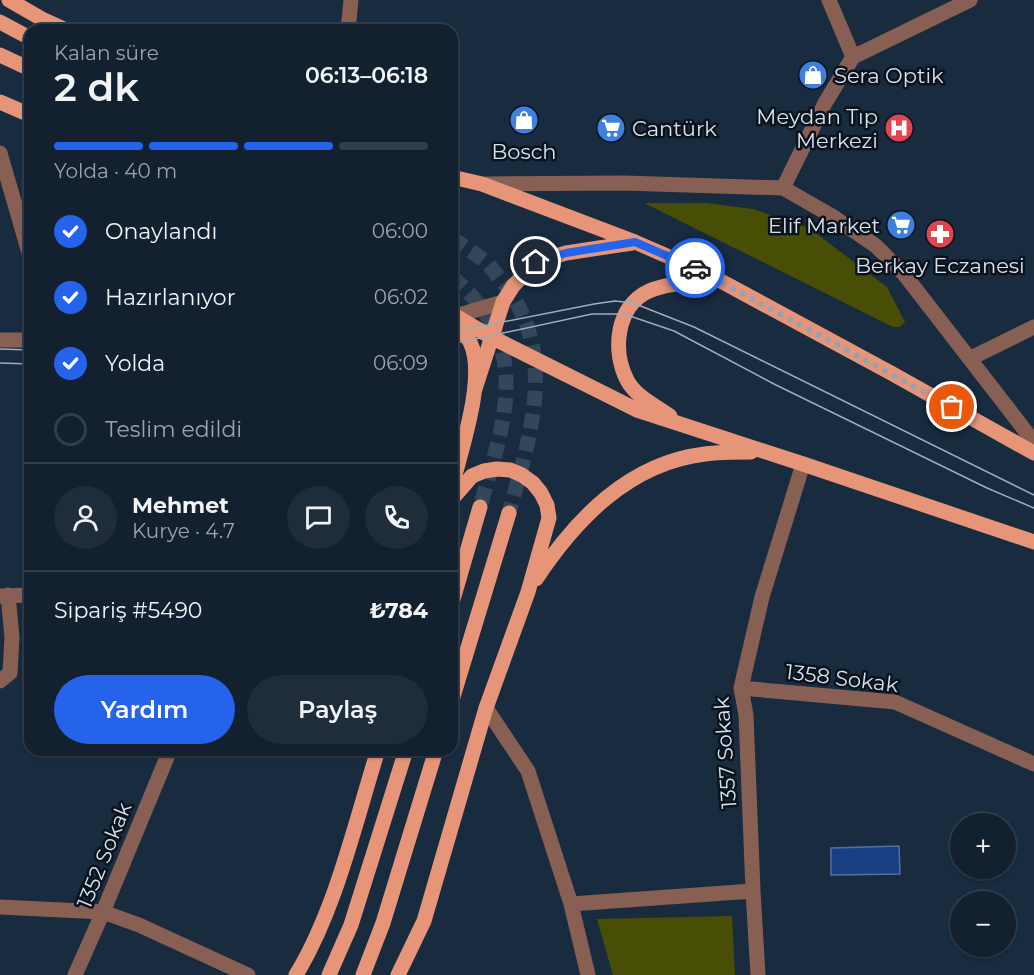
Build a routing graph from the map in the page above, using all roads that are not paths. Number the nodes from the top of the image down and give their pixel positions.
1 (9, 0) edge
2 (351, 0) edge
3 (829, 0) edge
4 (970, 0) edge
5 (0, 22) edge
6 (53, 24) edge
7 (349, 24) edge
8 (24, 35) edge
9 (0, 55) edge
10 (853, 57) junction
11 (24, 66) edge
12 (0, 102) edge
13 (24, 112) edge
14 (0, 153) edge
15 (458, 178) edge
16 (482, 184) junction
17 (783, 188) junction
18 (24, 235) edge
19 (635, 242) junction
20 (717, 280) junction
21 (503, 302) junction
22 (458, 316) edge
23 (458, 320) edge
24 (458, 324) edge
25 (1034, 327) edge
26 (490, 337) junction
27 (0, 340) edge
28 (24, 340) edge
29 (971, 358) junction
30 (475, 388) junction
31 (682, 424) junction
32 (1034, 442) edge
33 (762, 451) junction
34 (1034, 453) edge
35 (458, 460) edge
36 (803, 464) junction
37 (458, 492) edge
38 (480, 507) tunnel mouth
39 (509, 513) tunnel mouth
40 (1034, 542) edge
41 (458, 582) edge
42 (528, 592) junction
43 (24, 595) edge
44 (4, 596) edge
45 (458, 680) edge
46 (0, 681) edge
47 (741, 688) junction
48 (486, 708) junction
49 (168, 756) edge
50 (376, 756) edge
51 (404, 756) edge
52 (434, 756) edge
53 (1034, 764) edge
54 (753, 891) junction
55 (571, 904) junction
56 (0, 907) edge
57 (104, 912) junction
58 (75, 975) edge
59 (248, 975) edge
60 (296, 975) edge
61 (329, 975) edge
62 (363, 975) edge
63 (398, 975) edge
64 (588, 975) edge
65 (758, 975) edge

1 - 6 main road
2 - 7 street
3 - 10 street
4 - 10 street
5 - 8 main road
9 - 11 main road
10 - 17 street
12 - 13 main road
14 - 18 street
15 - 16 main road
16 - 17 street
16 - 19 main road
17 - 29 street
19 - 20 main road
19 - 21 main road
20 - 31 main road
20 - 34 main road
21 - 22 street
21 - 26 main road
23 - 26 main road
24 - 30 main road
25 - 29 street
26 - 30 main road
26 - 31 main road
27 - 28 street
29 - 32 street
30 - 35 main road
31 - 33 main road
33 - 36 main road
33 - 42 main road
36 - 40 main road
36 - 47 street, 1357 Sokak
37 - 42 main road
38 - 41 main road
39 - 45 main road
42 - 48 main road
43 - 44 street
44 - 46 street
47 - 53 street, 1358 Sokak
47 - 54 street, 1357 Sokak
48 - 55 street
48 - 63 main road
49 - 57 street, 1352 Sokak
50 - 60 main road
51 - 61 main road
52 - 62 main road
54 - 55 street
54 - 65 street, 1357 Sokak
55 - 64 street
56 - 57 street
57 - 58 street, 1352 Sokak
57 - 59 street

